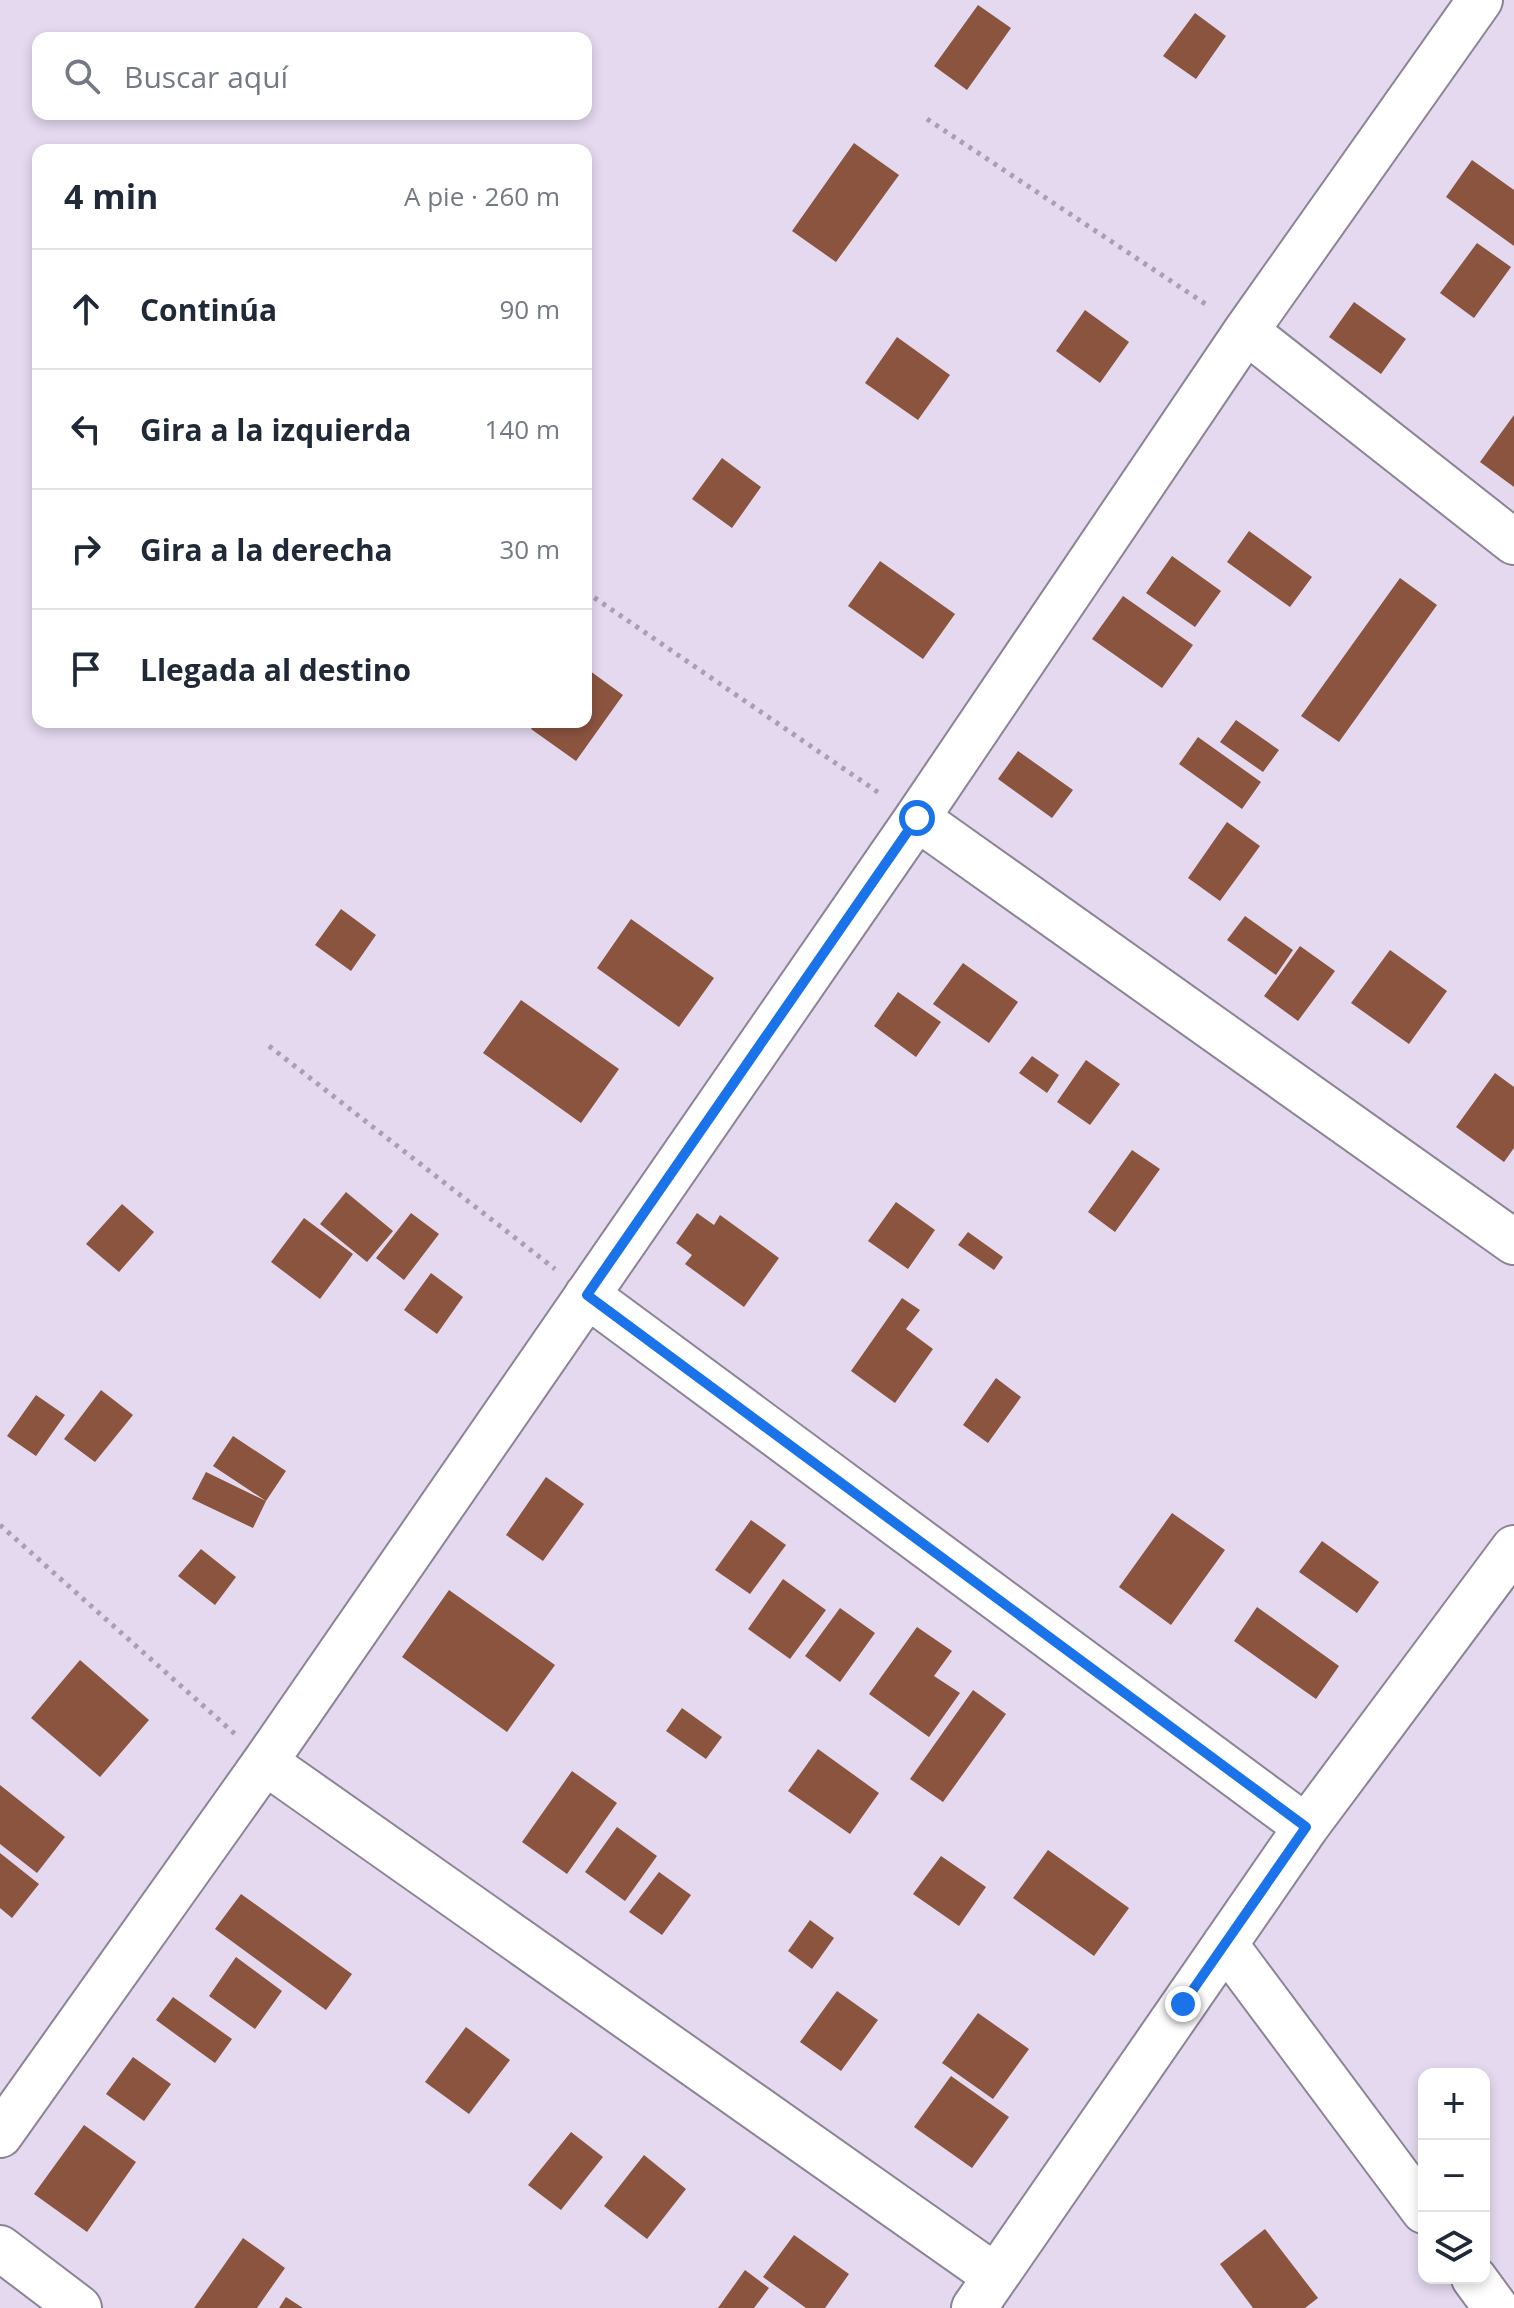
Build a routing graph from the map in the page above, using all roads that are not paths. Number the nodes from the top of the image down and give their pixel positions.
1 (1480, 0) edge
2 (1246, 331) junction
3 (1514, 542) edge
4 (917, 818) junction
5 (1514, 1242) edge
6 (587, 1295) junction
7 (1514, 1548) edge
8 (265, 1762) junction
9 (1306, 1827) junction
10 (1225, 1944) junction
11 (0, 2135) edge
12 (1418, 2203) edge
13 (0, 2248) edge
14 (1478, 2284) edge
15 (984, 2292) edge
16 (79, 2308) edge
17 (1496, 2308) edge

1 - 2 street
2 - 3 street
2 - 4 street
4 - 5 street
4 - 6 street
6 - 8 street
6 - 9 street
7 - 9 street
8 - 11 street
8 - 15 street
9 - 10 street
10 - 12 street
10 - 15 street
13 - 16 street
14 - 17 street

